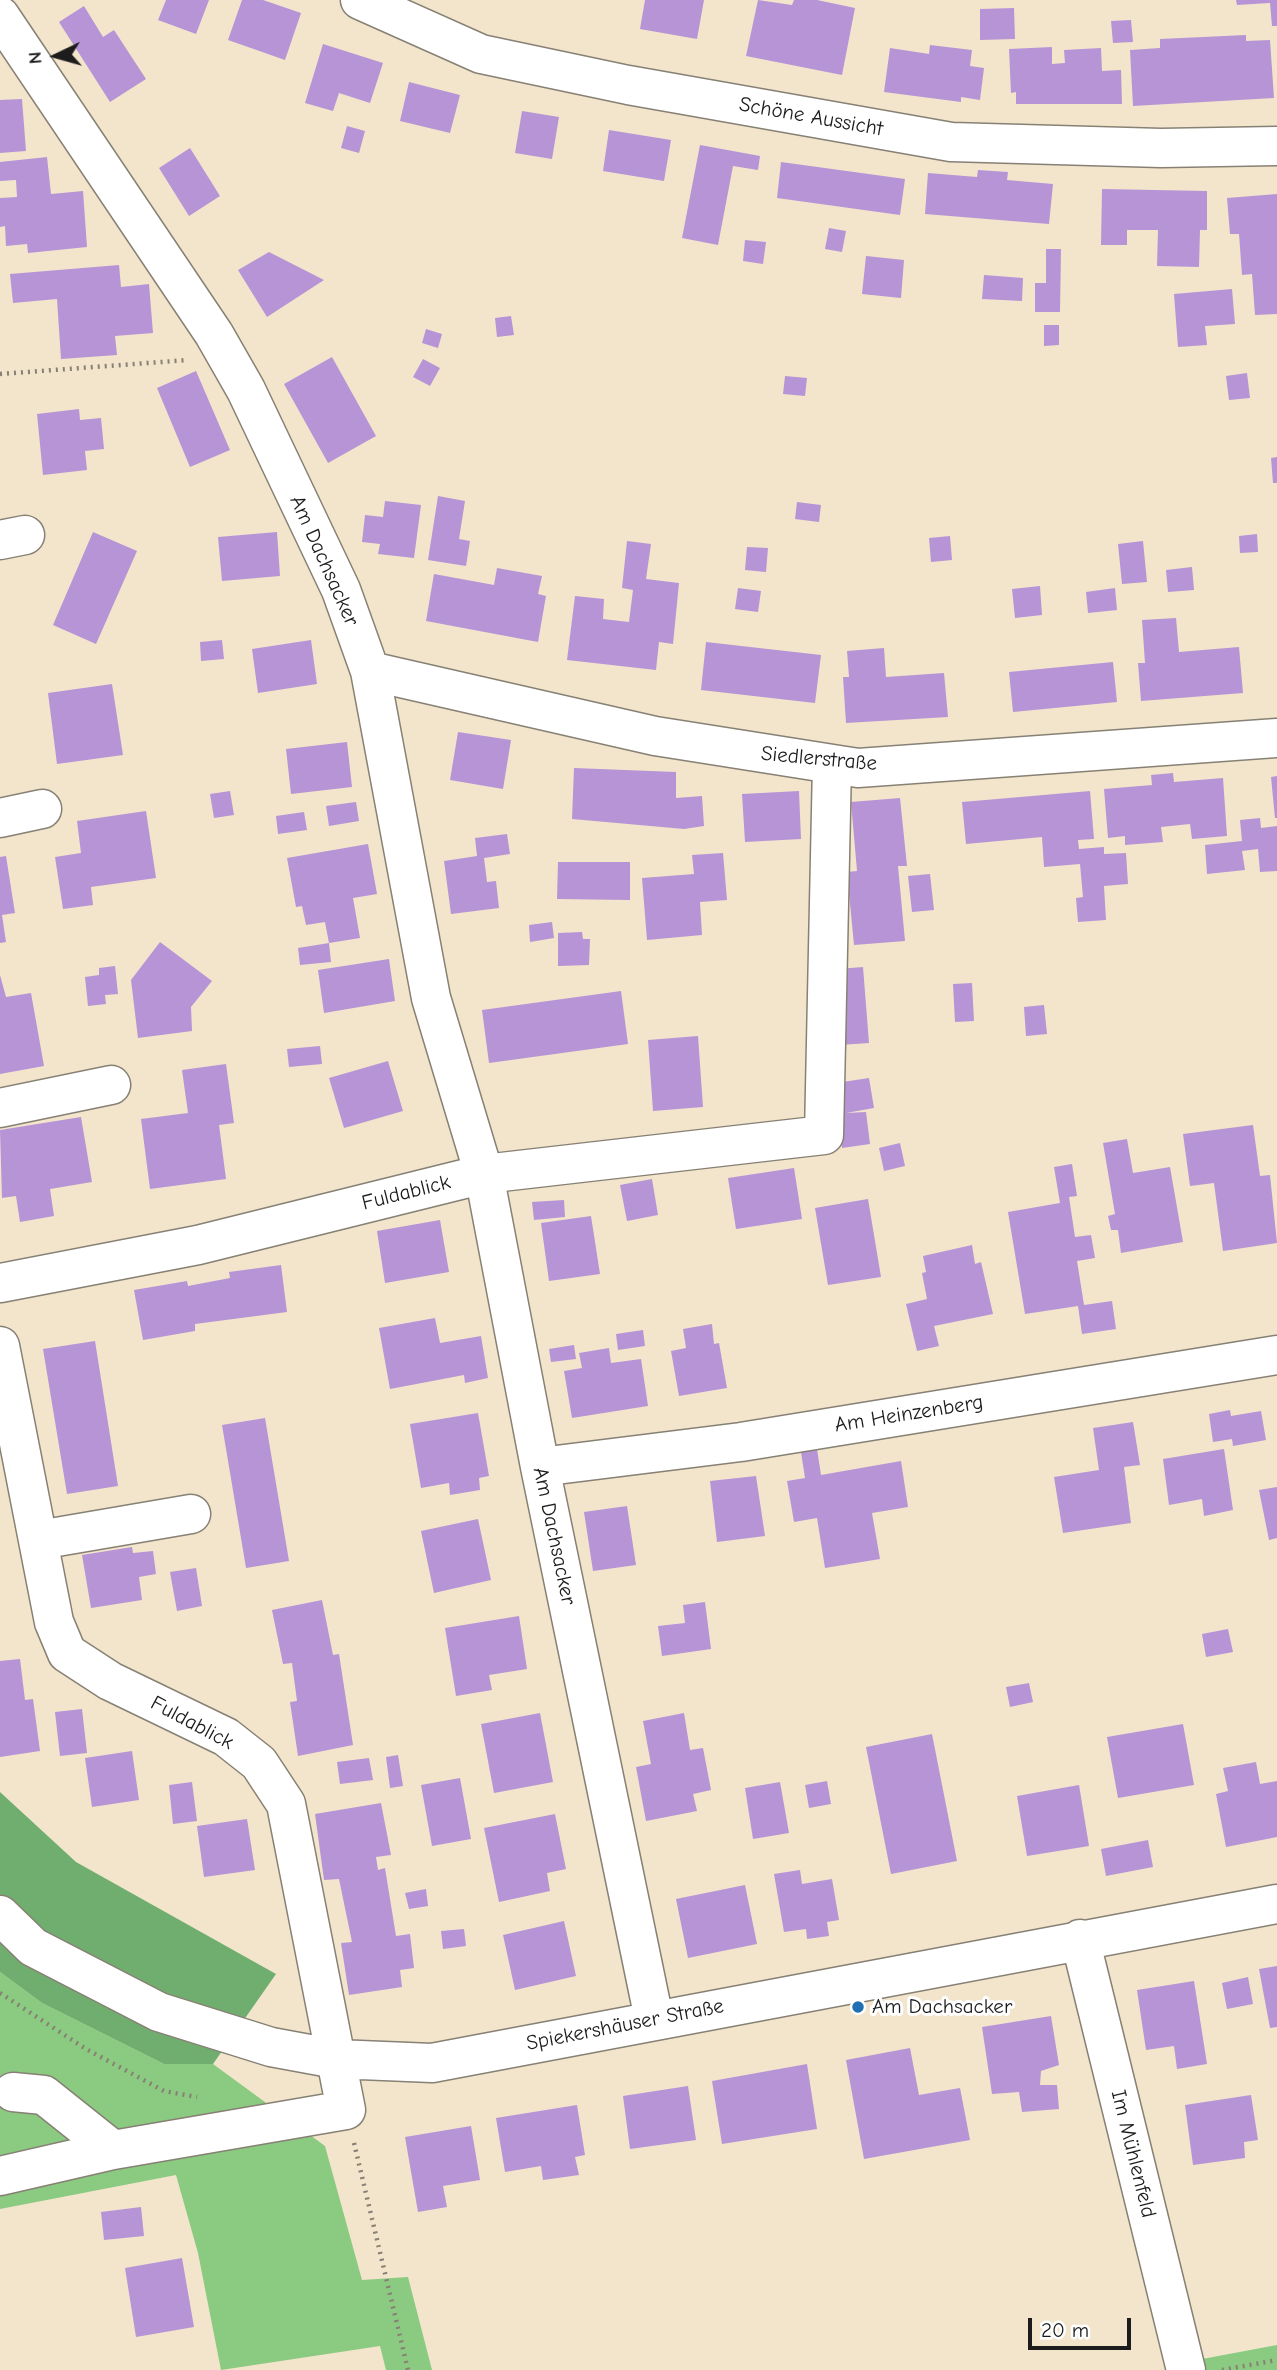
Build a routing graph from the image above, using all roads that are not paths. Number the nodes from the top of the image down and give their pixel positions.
1 (360, 0) edge
2 (0, 16) edge
3 (1277, 146) edge
4 (370, 671) junction
5 (1277, 738) edge
6 (832, 764) junction
7 (43, 809) dead end
8 (0, 818) edge
9 (111, 1085) dead end
10 (0, 1108) edge
11 (484, 1174) junction
12 (0, 1283) edge
13 (0, 1346) edge
14 (1277, 1354) edge
15 (540, 1467) junction
16 (191, 1514) dead end
17 (39, 1540) junction
18 (1277, 1904) edge
19 (0, 1915) edge
20 (1080, 1939) junction
21 (654, 2019) junction
22 (336, 2059) junction
23 (13, 2092) dead end
24 (113, 2150) junction
25 (0, 2176) edge
26 (1186, 2370) edge

1 - 3 street, Schöne Aussicht
2 - 4 street, Am Dachsacker
4 - 6 street, Siedlerstraße
4 - 11 street, Am Dachsacker
5 - 6 street, Siedlerstraße
6 - 11 street
7 - 8 street
9 - 10 street
11 - 12 street, Fuldablick
11 - 15 street, Am Dachsacker
13 - 17 street, Fuldablick
14 - 15 street, Am Heinzenberg
15 - 21 street, Am Dachsacker
16 - 17 street
17 - 22 street, Fuldablick
18 - 20 street, Spiekershäuser Straße
19 - 22 street, Spiekershäuser Straße
20 - 21 street, Spiekershäuser Straße
20 - 26 street, Im Mühlenfeld
21 - 22 street, Spiekershäuser Straße
22 - 24 street, Fuldablick
23 - 24 street
24 - 25 street

